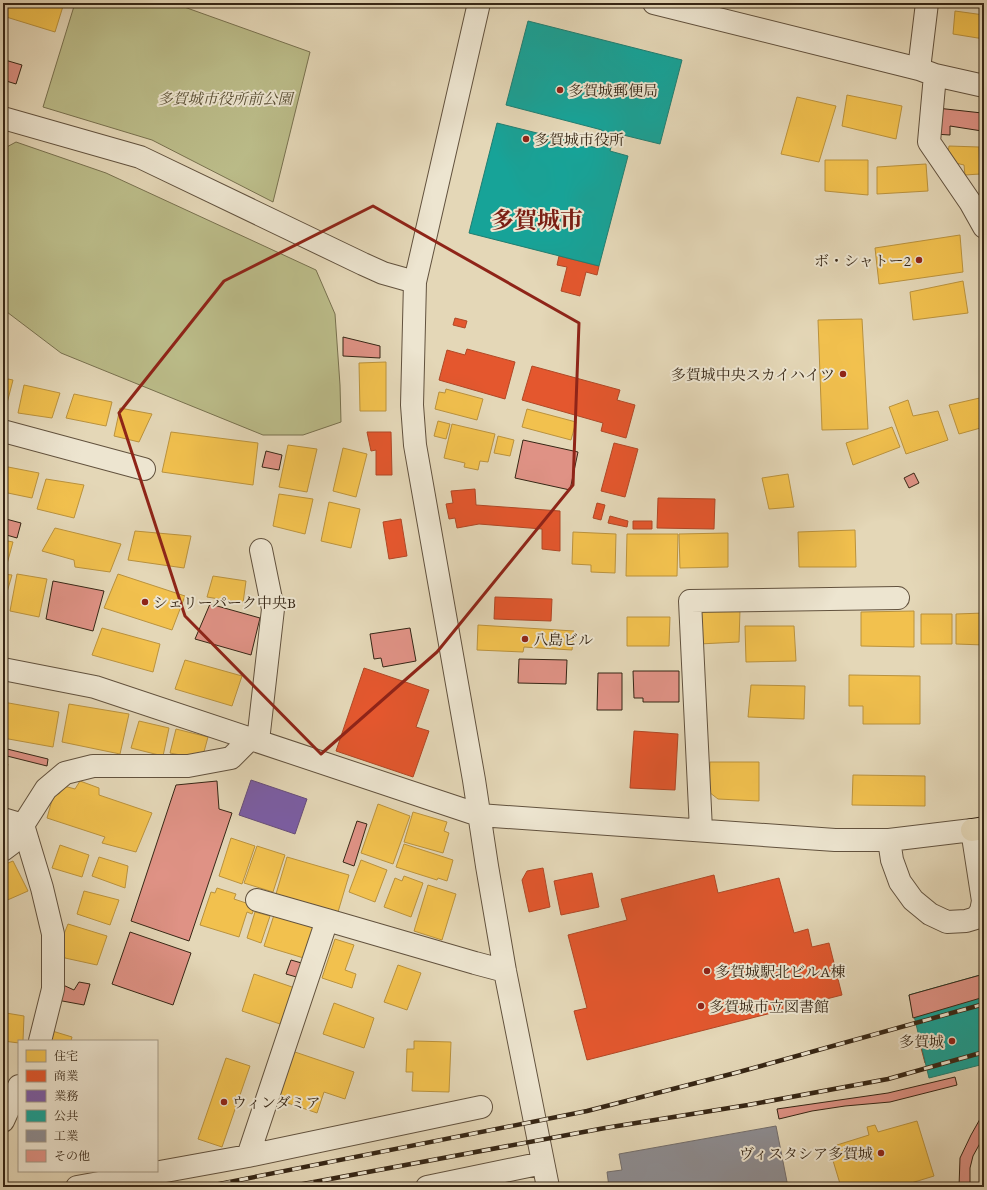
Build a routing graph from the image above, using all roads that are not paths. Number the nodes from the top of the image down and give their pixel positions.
1 (480, 3) edge
2 (654, 3) edge
3 (927, 3) edge
4 (927, 72) junction
5 (984, 86) edge
6 (3, 118) edge
7 (984, 227) edge
8 (415, 282) junction
9 (3, 431) edge
10 (144, 469) dead end
11 (261, 550) dead end
12 (898, 598) dead end
13 (3, 669) edge
14 (254, 740) junction
15 (479, 815) junction
16 (13, 822) edge
17 (978, 829) edge
18 (701, 830) junction
19 (889, 840) junction
20 (3, 850) edge
21 (257, 900) dead end
22 (327, 920) junction
23 (506, 970) junction
24 (40, 1040) edge
25 (18, 1088) edge
26 (481, 1107) dead end
27 (3, 1121) edge
28 (248, 1156) junction
29 (543, 1163) junction
30 (77, 1187) edge
31 (427, 1187) edge
32 (548, 1187) edge

1 - 8 street
2 - 4 street
3 - 4 street
4 - 5 street
4 - 7 street
6 - 8 street
8 - 15 street
9 - 10 street
11 - 14 street
12 - 18 street
13 - 14 street
14 - 15 street
14 - 16 street
15 - 18 street
15 - 23 street
16 - 20 street
16 - 24 street
17 - 19 street
17 - 19 street
18 - 19 street
21 - 22 street
22 - 23 street
22 - 28 street
23 - 29 street
25 - 27 street
26 - 28 street
28 - 30 street
29 - 31 street
29 - 32 street

